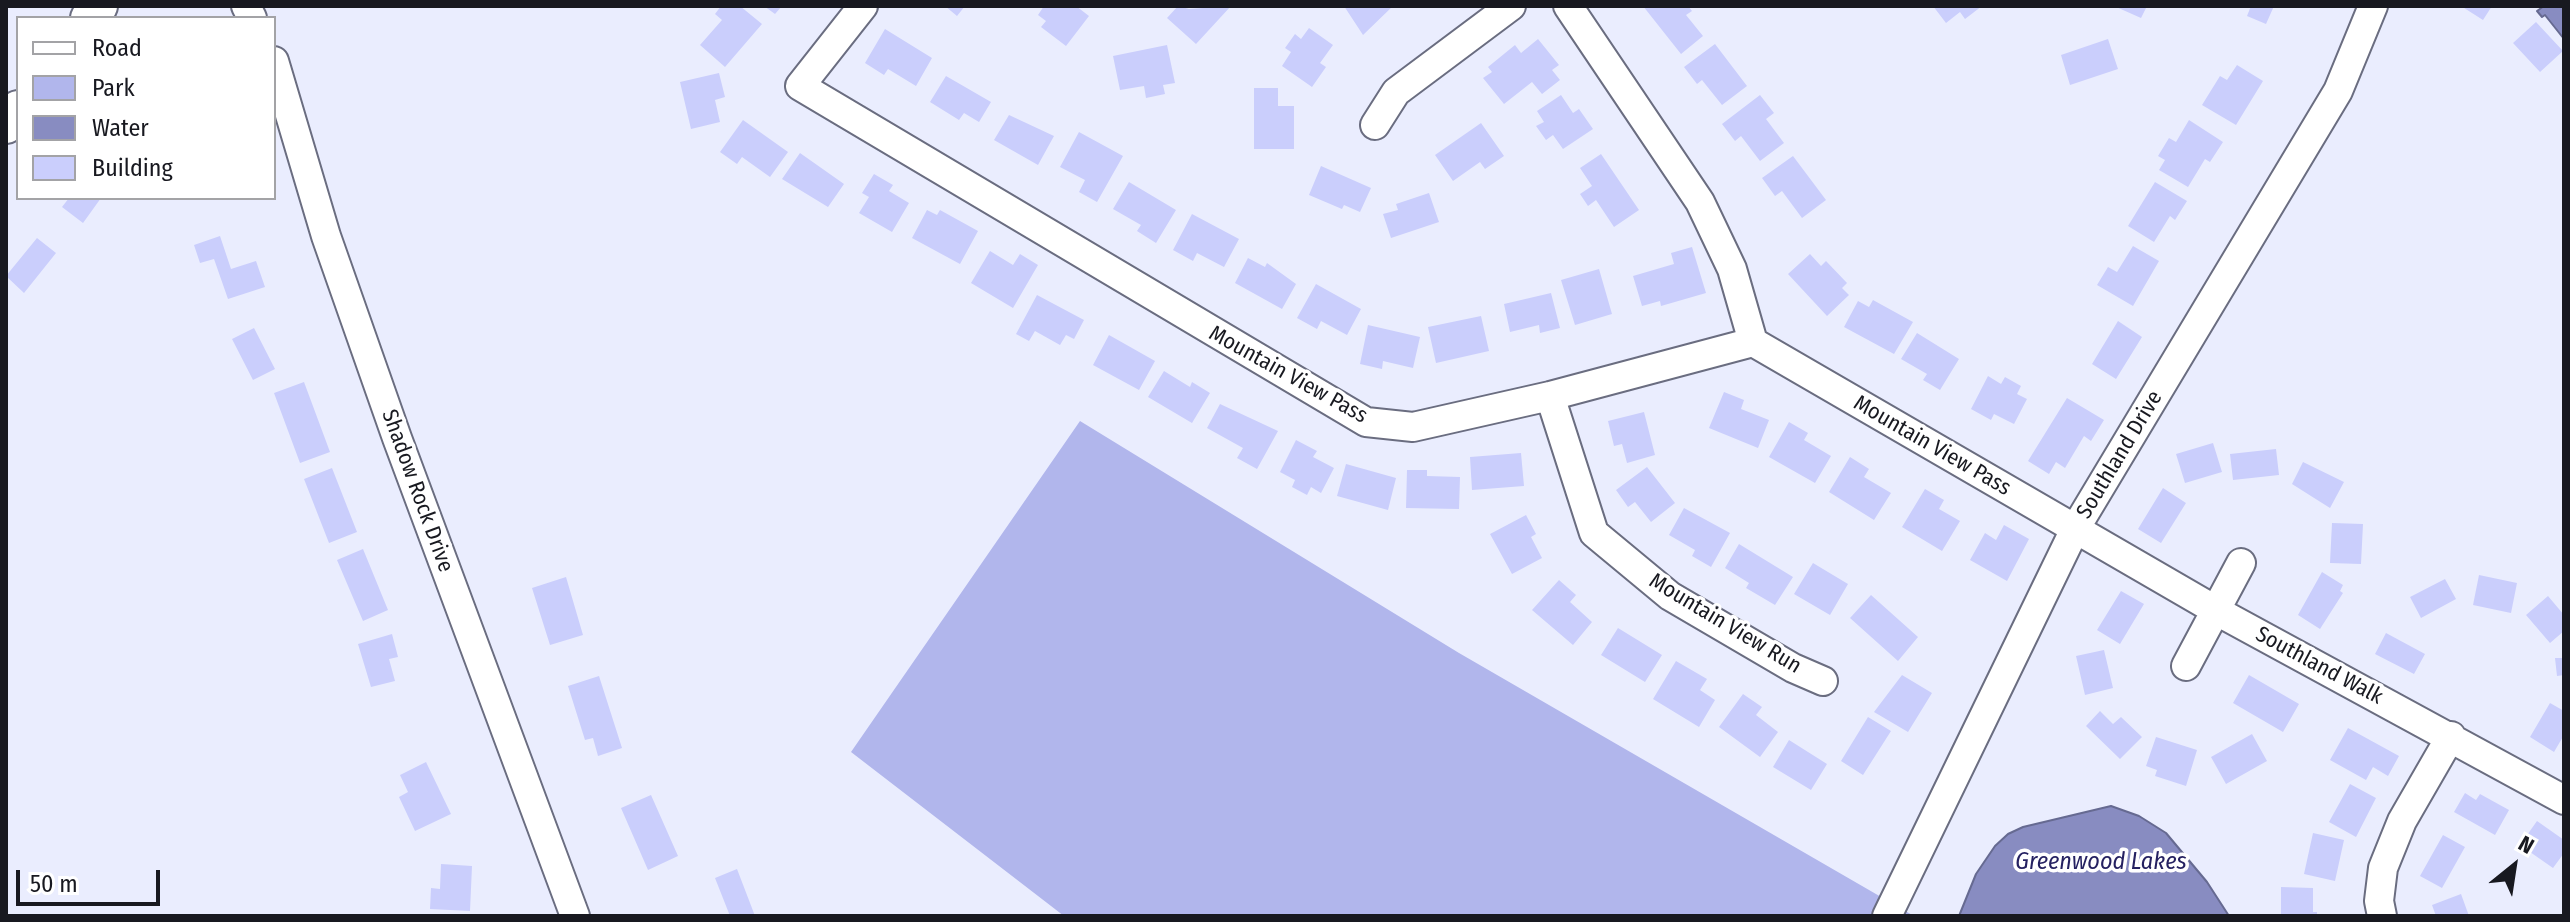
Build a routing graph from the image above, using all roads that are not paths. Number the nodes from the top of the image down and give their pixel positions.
1 (863, 6) edge
2 (1511, 6) edge
3 (1568, 6) edge
4 (2373, 6) edge
5 (276, 68) edge
6 (1375, 125) dead end
7 (1753, 342) junction
8 (1550, 396) junction
9 (2075, 529) junction
10 (2241, 563) dead end
11 (2215, 610) junction
12 (2186, 666) dead end
13 (1823, 681) dead end
14 (2451, 736) junction
15 (2564, 800) edge
16 (575, 916) edge
17 (1887, 916) edge
18 (2382, 916) edge

1 - 8 street, Mountain View Pass
2 - 6 street
3 - 7 street
4 - 9 street, Southland Drive
5 - 16 street, Shadow Rock Drive
7 - 8 street, Mountain View Pass
7 - 9 street, Mountain View Pass
8 - 13 street, Mountain View Run
9 - 11 street, Southland Walk
9 - 17 street, Southland Drive
10 - 11 street
11 - 12 street
11 - 14 street, Southland Walk
14 - 15 street, Southland Walk
14 - 18 street

